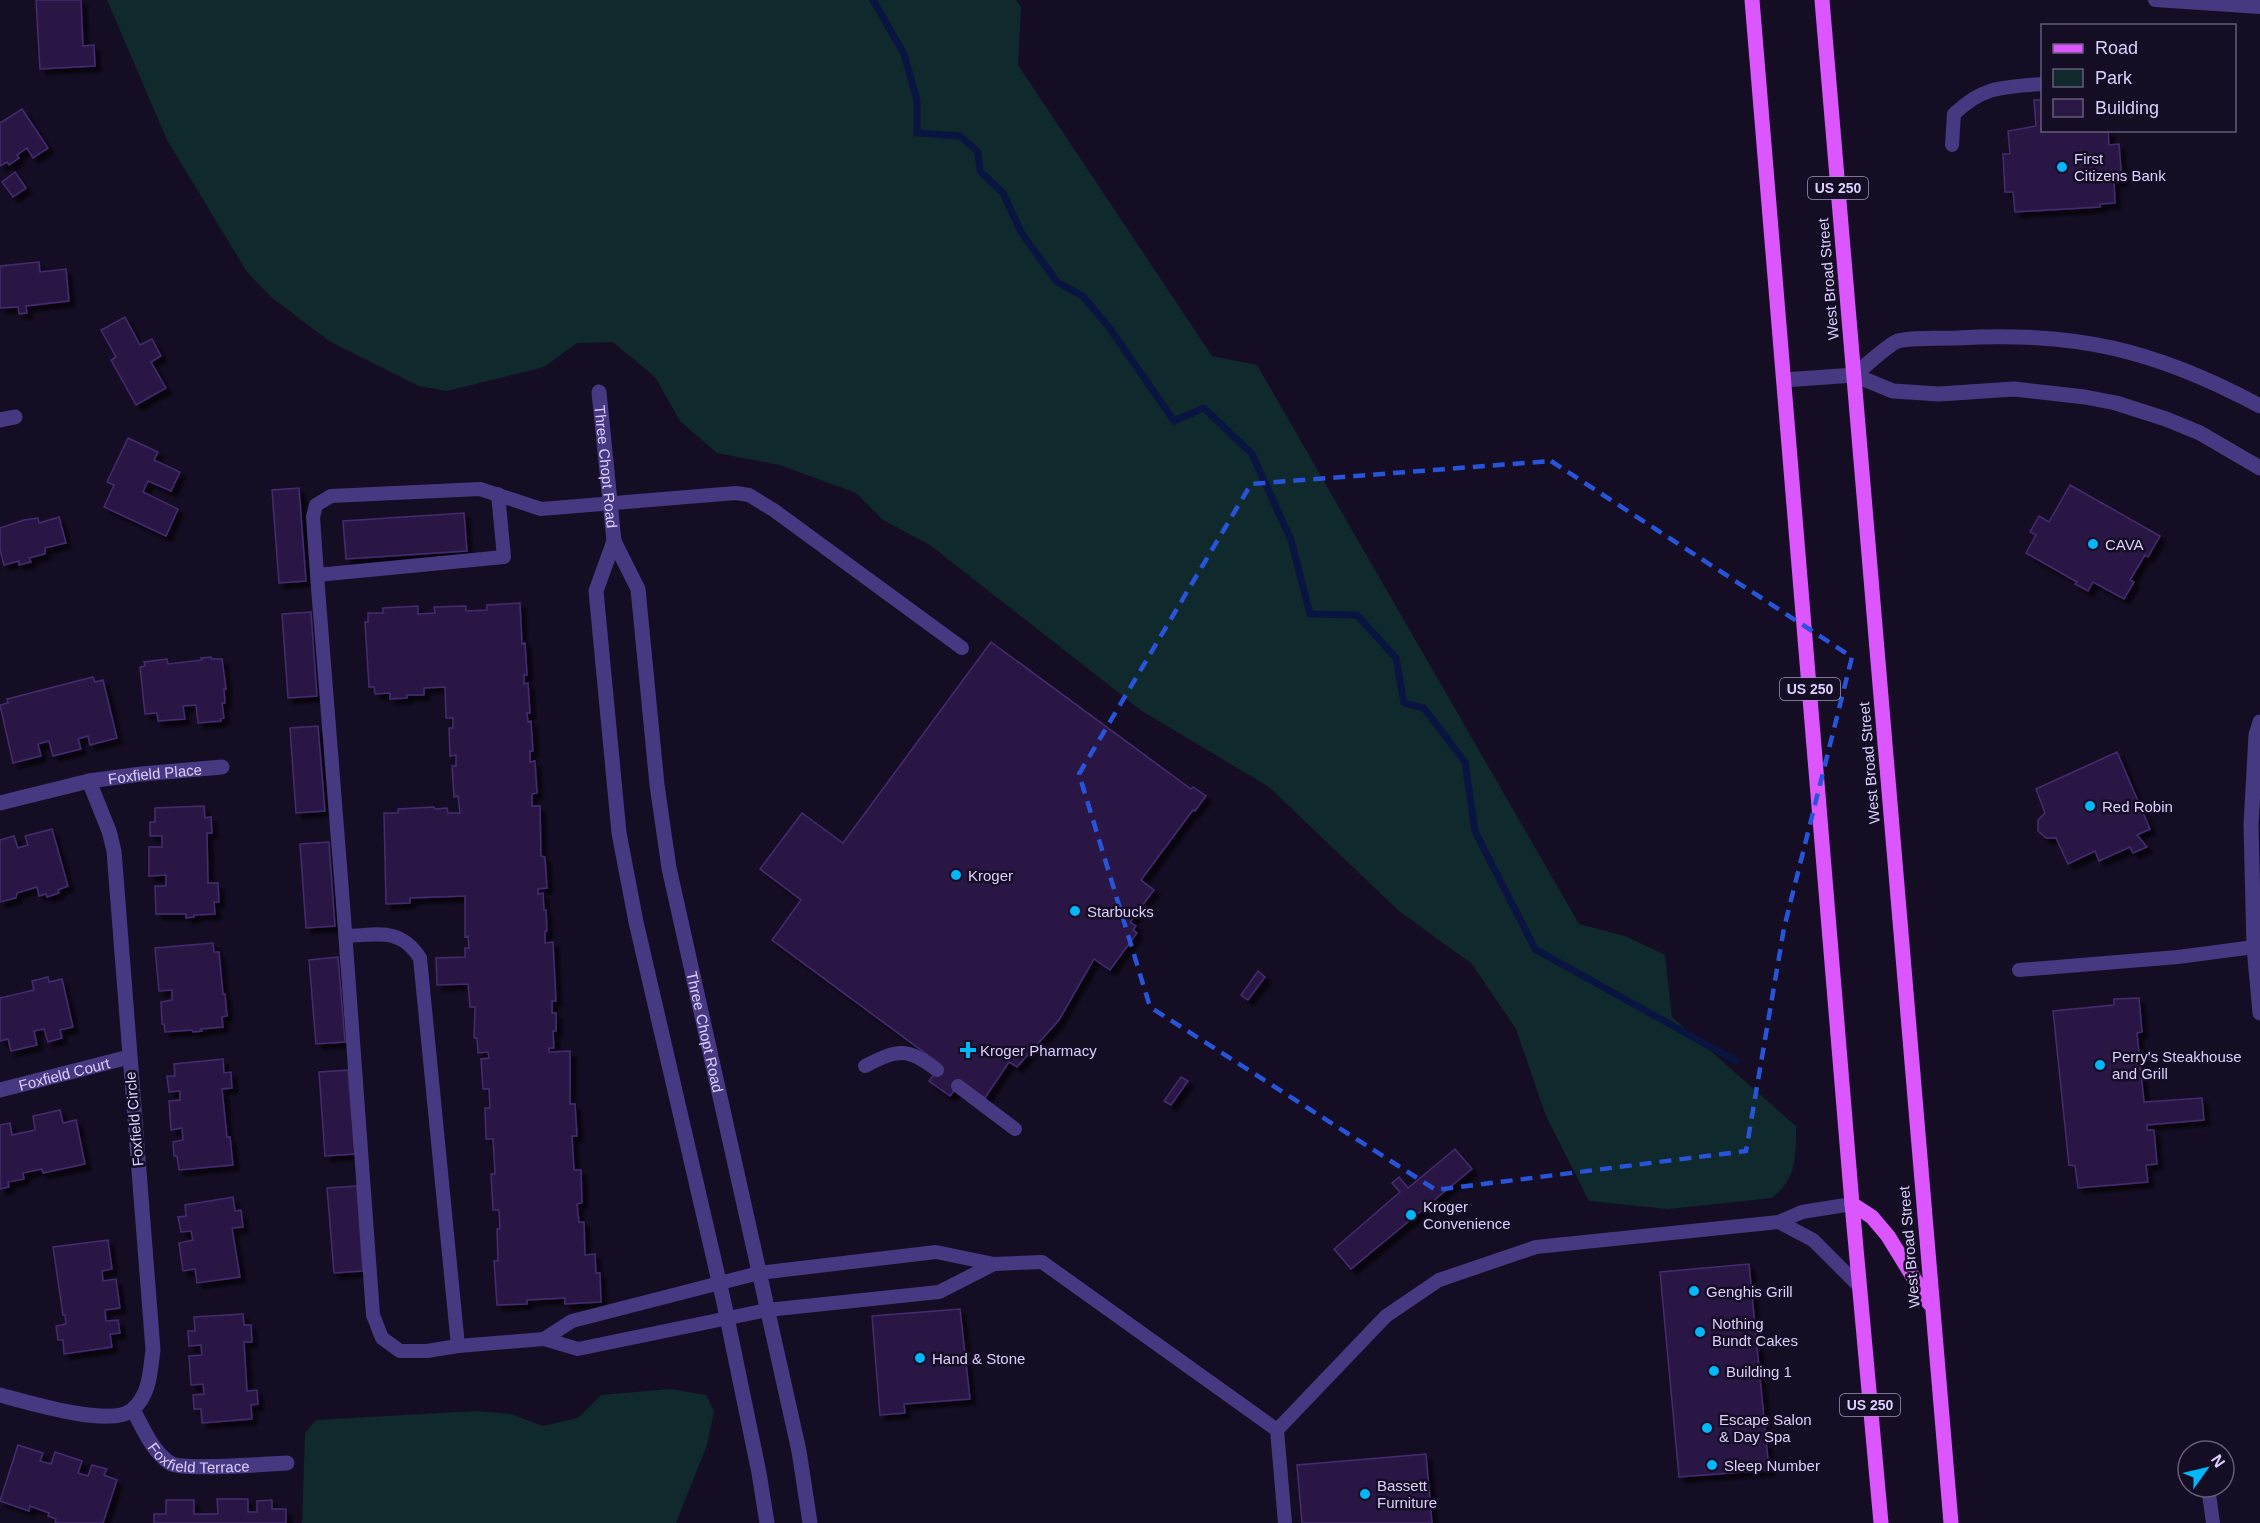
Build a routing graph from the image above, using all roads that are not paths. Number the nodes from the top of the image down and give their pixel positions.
1 (1752, 0) edge
2 (1822, 0) edge
3 (2156, 0) edge
4 (2197, 1) edge
5 (2260, 4) edge
6 (2041, 84) edge
7 (1952, 145) dead end
8 (1854, 375) junction
9 (1784, 380) junction
10 (599, 392) dead end
11 (2260, 406) edge
12 (2260, 468) edge
13 (498, 494) junction
14 (610, 503) junction
15 (614, 541) junction
16 (317, 575) junction
17 (962, 648) dead end
18 (2260, 722) edge
19 (222, 767) dead end
20 (88, 781) junction
21 (0, 803) edge
22 (346, 936) junction
23 (2254, 947) junction
24 (2019, 970) dead end
25 (2260, 1013) edge
26 (129, 1058) junction
27 (865, 1066) dead end
28 (937, 1070) dead end
29 (958, 1086) dead end
30 (0, 1090) edge
31 (1015, 1130) dead end
32 (1852, 1204) junction
33 (1779, 1222) junction
34 (994, 1264) junction
35 (759, 1273) junction
36 (718, 1282) junction
37 (1859, 1286) junction
38 (1932, 1308) junction
39 (767, 1310) junction
40 (727, 1319) junction
41 (543, 1339) junction
42 (458, 1346) junction
43 (0, 1395) edge
44 (133, 1410) junction
45 (1277, 1430) junction
46 (287, 1463) dead end
47 (2210, 1499) edge
48 (767, 1523) edge
49 (810, 1523) edge
50 (1285, 1523) edge
51 (1881, 1523) edge
52 (1951, 1523) edge
53 (2213, 1523) edge

1 - 9 main road, US 250
2 - 8 main road, West Broad Street / US 250
3 - 4 lane
4 - 5 lane
6 - 7 lane
8 - 9 street
8 - 11 street
8 - 12 street
8 - 38 main road, West Broad Street / US 250
9 - 32 main road, US 250
10 - 14 street, Three Chopt Road
13 - 14 lane
13 - 16 lane
13 - 16 lane
14 - 15 street, Three Chopt Road
14 - 17 lane
15 - 35 street, Three Chopt Road
15 - 36 street, Three Chopt Road
16 - 22 lane
18 - 23 street
19 - 20 street, Foxfield Place
20 - 21 street
20 - 26 street, Foxfield Circle
22 - 42 lane
22 - 42 lane
23 - 24 lane
23 - 25 street
26 - 30 street, Foxfield Court
26 - 44 street, Foxfield Circle
27 - 28 lane
29 - 31 lane
32 - 33 lane
32 - 37 main road, US 250
32 - 38 main road
33 - 37 lane
33 - 45 lane
34 - 35 lane
34 - 39 lane
34 - 45 lane
35 - 36 lane
35 - 39 street, Three Chopt Road
36 - 40 street, Three Chopt Road
36 - 41 lane
37 - 51 main road, US 250
38 - 52 main road, West Broad Street / US 250
39 - 40 lane
39 - 49 street, Three Chopt Road
40 - 41 lane
40 - 48 street, Three Chopt Road
41 - 42 lane
43 - 44 street
44 - 46 street, Foxfield Terrace
45 - 50 lane
47 - 53 lane

